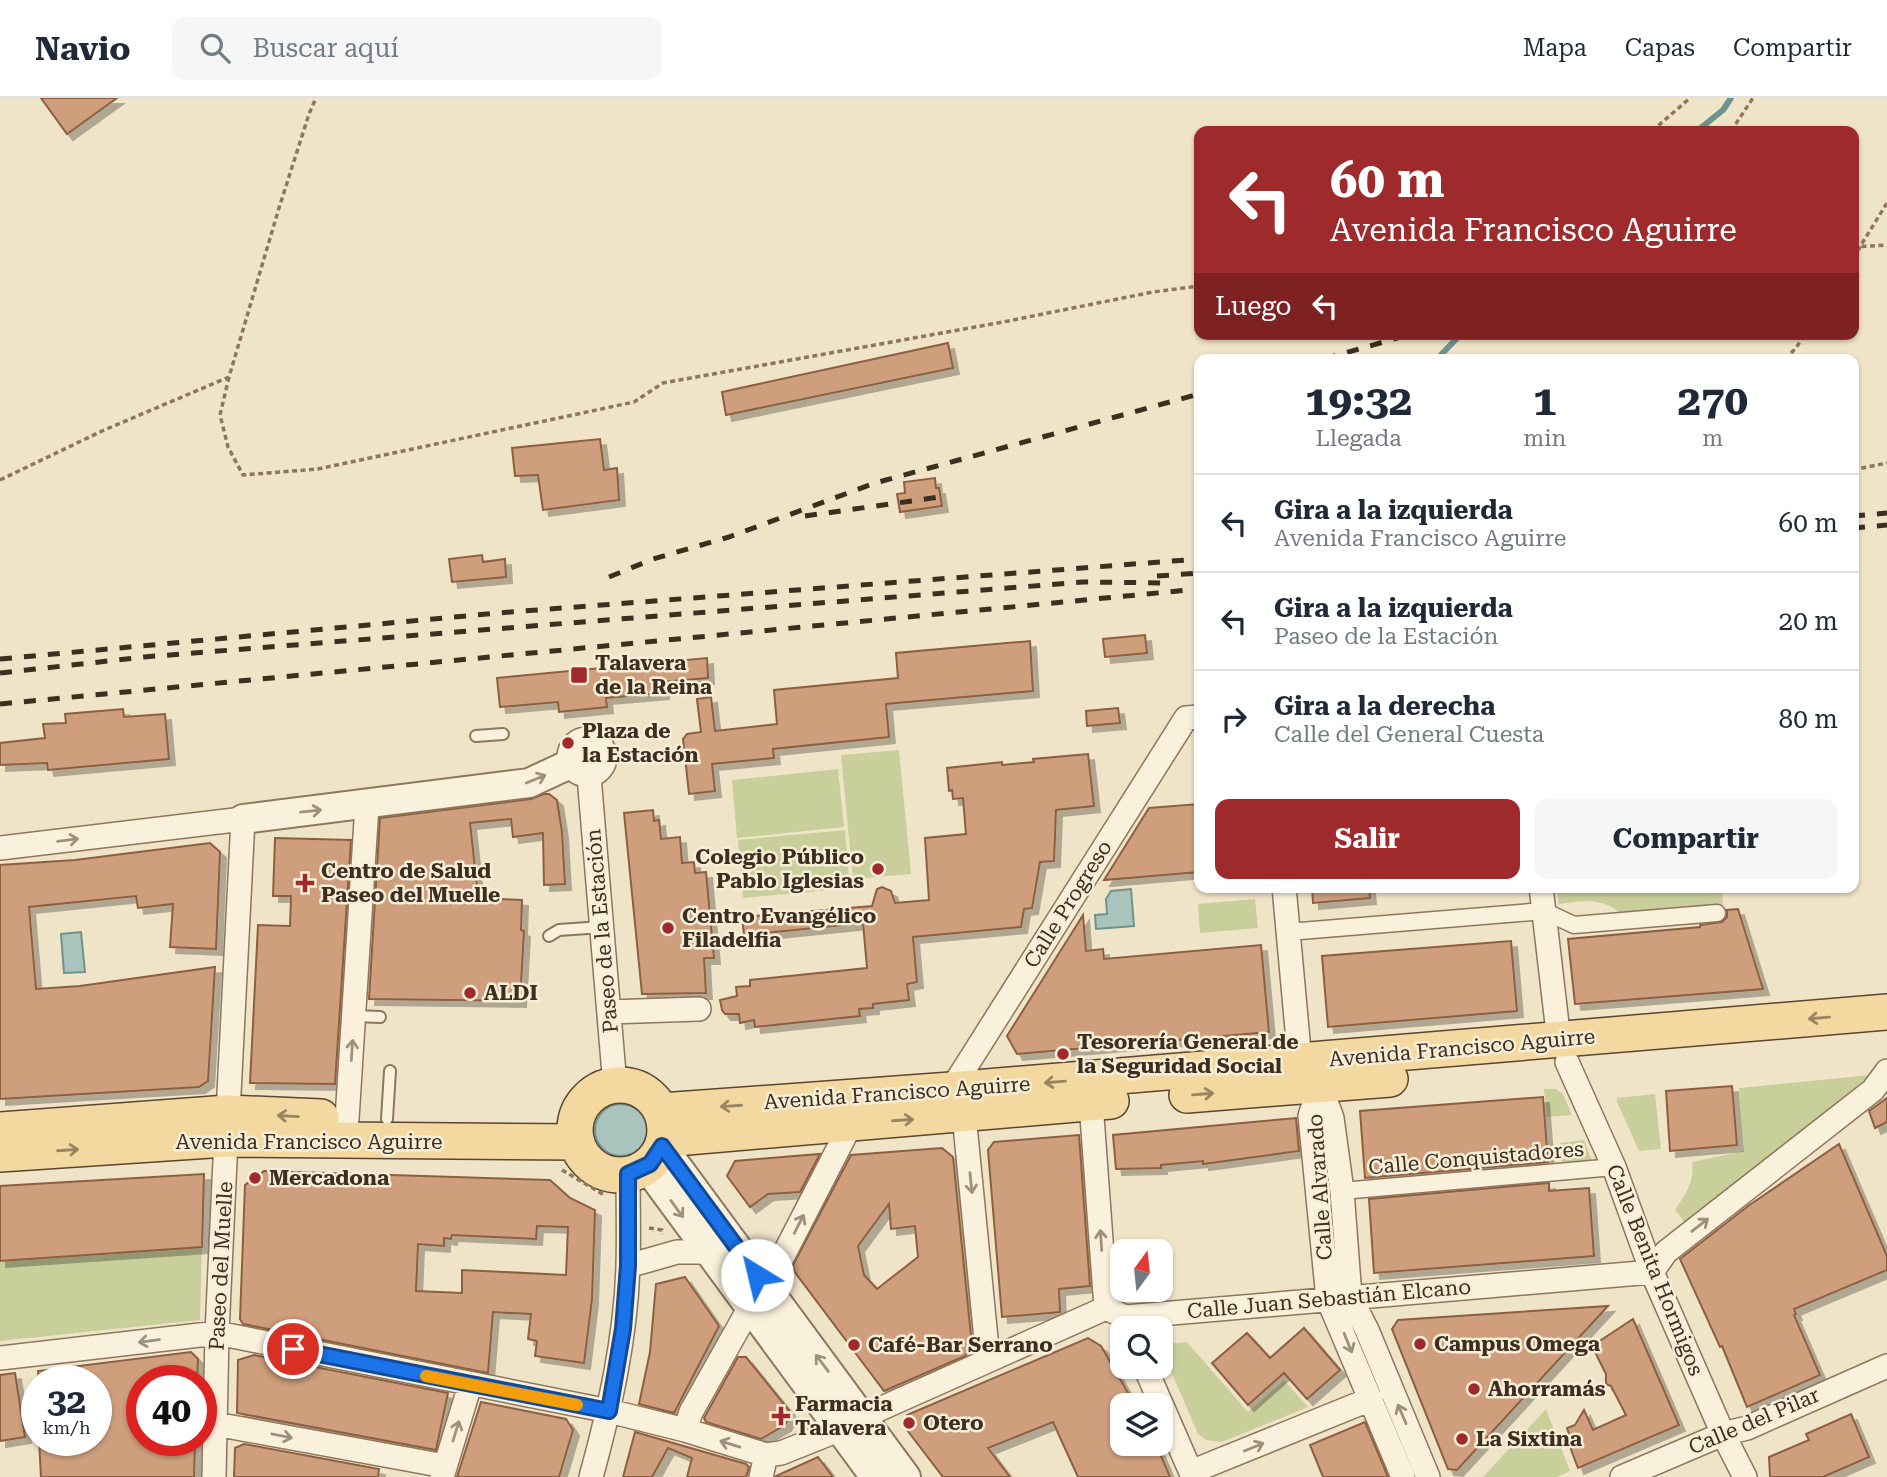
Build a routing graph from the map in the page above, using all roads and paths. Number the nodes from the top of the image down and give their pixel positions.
1 (316, 98) edge
2 (1690, 98) edge
3 (1753, 98) edge
4 (1658, 126) edge
5 (1734, 126) edge
6 (1887, 203) edge
7 (1887, 245) edge
8 (1861, 247) junction
9 (1859, 250) edge
10 (1194, 287) edge
11 (1801, 340) edge
12 (1790, 354) edge
13 (229, 377) junction
14 (1887, 463) edge
15 (1859, 469) edge
16 (0, 480) edge
17 (1192, 717) edge
18 (503, 734) dead end
19 (476, 736) dead end
20 (579, 770) joint
21 (367, 805) junction
22 (243, 819) junction
23 (0, 848) edge
24 (1285, 893) edge
25 (1542, 893) edge
26 (1544, 911) junction
27 (1717, 913) dead end
28 (602, 926) junction
29 (1289, 932) junction
30 (549, 936) dead end
31 (699, 1009) dead end
32 (609, 1012) junction
33 (1887, 1012) edge
34 (355, 1016) junction
35 (380, 1017) dead end
36 (1887, 1036) edge
37 (1563, 1051) junction
38 (390, 1071) dead end
39 (1887, 1071) edge
40 (1310, 1073) junction
41 (614, 1086) junction
42 (958, 1102) junction
43 (1091, 1103) junction
44 (347, 1119) junction
45 (387, 1119) junction
46 (851, 1124) junction
47 (227, 1126) junction
48 (0, 1130) edge
49 (577, 1131) junction
50 (652, 1147) junction
51 (0, 1154) edge
52 (1614, 1167) junction
53 (1342, 1191) junction
54 (648, 1227) dead end
55 (666, 1240) dead end
56 (709, 1252) junction
57 (628, 1266) junction
58 (1652, 1272) junction
59 (757, 1275) junction
60 (1339, 1298) junction
61 (750, 1307) junction
62 (1120, 1316) edge
63 (1142, 1316) edge
64 (1110, 1321) edge
65 (217, 1333) junction
66 (0, 1358) edge
67 (988, 1359) junction
68 (216, 1365) edge
69 (1887, 1366) edge
70 (1150, 1379) edge
71 (470, 1385) junction
72 (1371, 1399) junction
73 (609, 1411) junction
74 (852, 1423) junction
75 (217, 1424) edge
76 (685, 1430) junction
77 (1723, 1434) junction
78 (214, 1456) edge
79 (763, 1466) edge
80 (443, 1472) edge
81 (1192, 1475) edge
82 (214, 1477) edge
83 (591, 1477) edge
84 (875, 1477) edge
85 (906, 1477) edge
86 (1403, 1477) edge
87 (1428, 1477) edge
88 (1622, 1477) edge
89 (1745, 1477) edge

1 - 13 path
2 - 4 path
3 - 5 path
6 - 8 path
7 - 8 path
8 - 9 path
10 - 13 path
11 - 12 path
13 - 16 path
14 - 15 path
17 - 42 street, Calle Progreso
18 - 19 lane
21 -> 20 street
20 - 28 street, Paseo de la Estación
22 -> 21 street
21 - 34 street
23 -> 22 street
22 - 47 street, Paseo del Muelle
24 - 29 street, Calle Alvarado
25 - 26 street, Calle Benita Hormigos
26 - 27 street
26 - 29 street
26 - 37 street, Calle Benita Hormigos
28 - 30 lane
28 - 32 street, Paseo de la Estación
29 - 40 street, Calle Alvarado
31 - 32 street
32 - 41 street, Paseo de la Estación
33 -> 37 main road, Avenida Francisco Aguirre
34 - 35 lane
44 -> 34 street
36 - 37 main road, Avenida Francisco Aguirre
37 - 40 main road, Avenida Francisco Aguirre
37 - 52 street, Calle Benita Hormigos
38 - 45 lane
58 -> 39 street
40 -> 42 main road, Avenida Francisco Aguirre
43 -> 40 main road, Avenida Francisco Aguirre
40 - 53 street, Calle Alvarado
40 - 60 street, Calle Alvarado
41 - 49 main road
41 - 50 main road
42 - 43 main road, Avenida Francisco Aguirre
46 -> 42 main road, Avenida Francisco Aguirre
42 -> 50 main road, Avenida Francisco Aguirre
42 -> 67 street
62 -> 43 street
44 - 45 main road, Avenida Francisco Aguirre
44 -> 47 main road, Avenida Francisco Aguirre
45 - 49 main road, Avenida Francisco Aguirre
46 - 50 main road, Avenida Francisco Aguirre
59 -> 46 street
47 - 48 main road, Avenida Francisco Aguirre
47 - 49 main road, Avenida Francisco Aguirre
51 -> 47 main road, Avenida Francisco Aguirre
47 - 65 street, Paseo del Muelle
49 - 50 main road, Avenida Francisco Aguirre
50 -> 56 street
50 - 57 street
50 - 59 street
52 - 53 street, Calle Conquistadores
52 - 58 street, Calle Benita Hormigos
53 - 60 street, Calle Alvarado
54 - 55 path
56 - 57 street
56 - 61 street
57 - 73 street
58 - 60 street, Calle Juan Sebastián Elcano
58 - 77 street, Calle Benita Hormigos
74 -> 59 street
60 - 63 street, Calle Juan Sebastián Elcano
60 -> 72 street, Calle Alvarado
87 -> 60 street, Calle Alvarado
61 - 74 street
61 - 76 street
64 - 67 street, Calle Juan Sebastián Elcano
65 -> 66 street
65 - 68 street, Paseo del Muelle
65 - 71 street
67 - 74 street, Calle Juan Sebastián Elcano
69 - 77 street, Calle del Pilar
70 - 81 street
71 - 73 street
80 -> 71 street
81 -> 72 street
72 - 86 street, Calle Alvarado
73 - 76 street
73 - 83 street
74 - 79 street, Calle Juan Sebastián Elcano
74 - 84 street
74 - 85 street
75 -> 80 street
79 -> 76 street
77 - 88 street, Calle del Pilar
77 - 89 street, Calle Benita Hormigos
78 - 82 street, Paseo del Muelle

